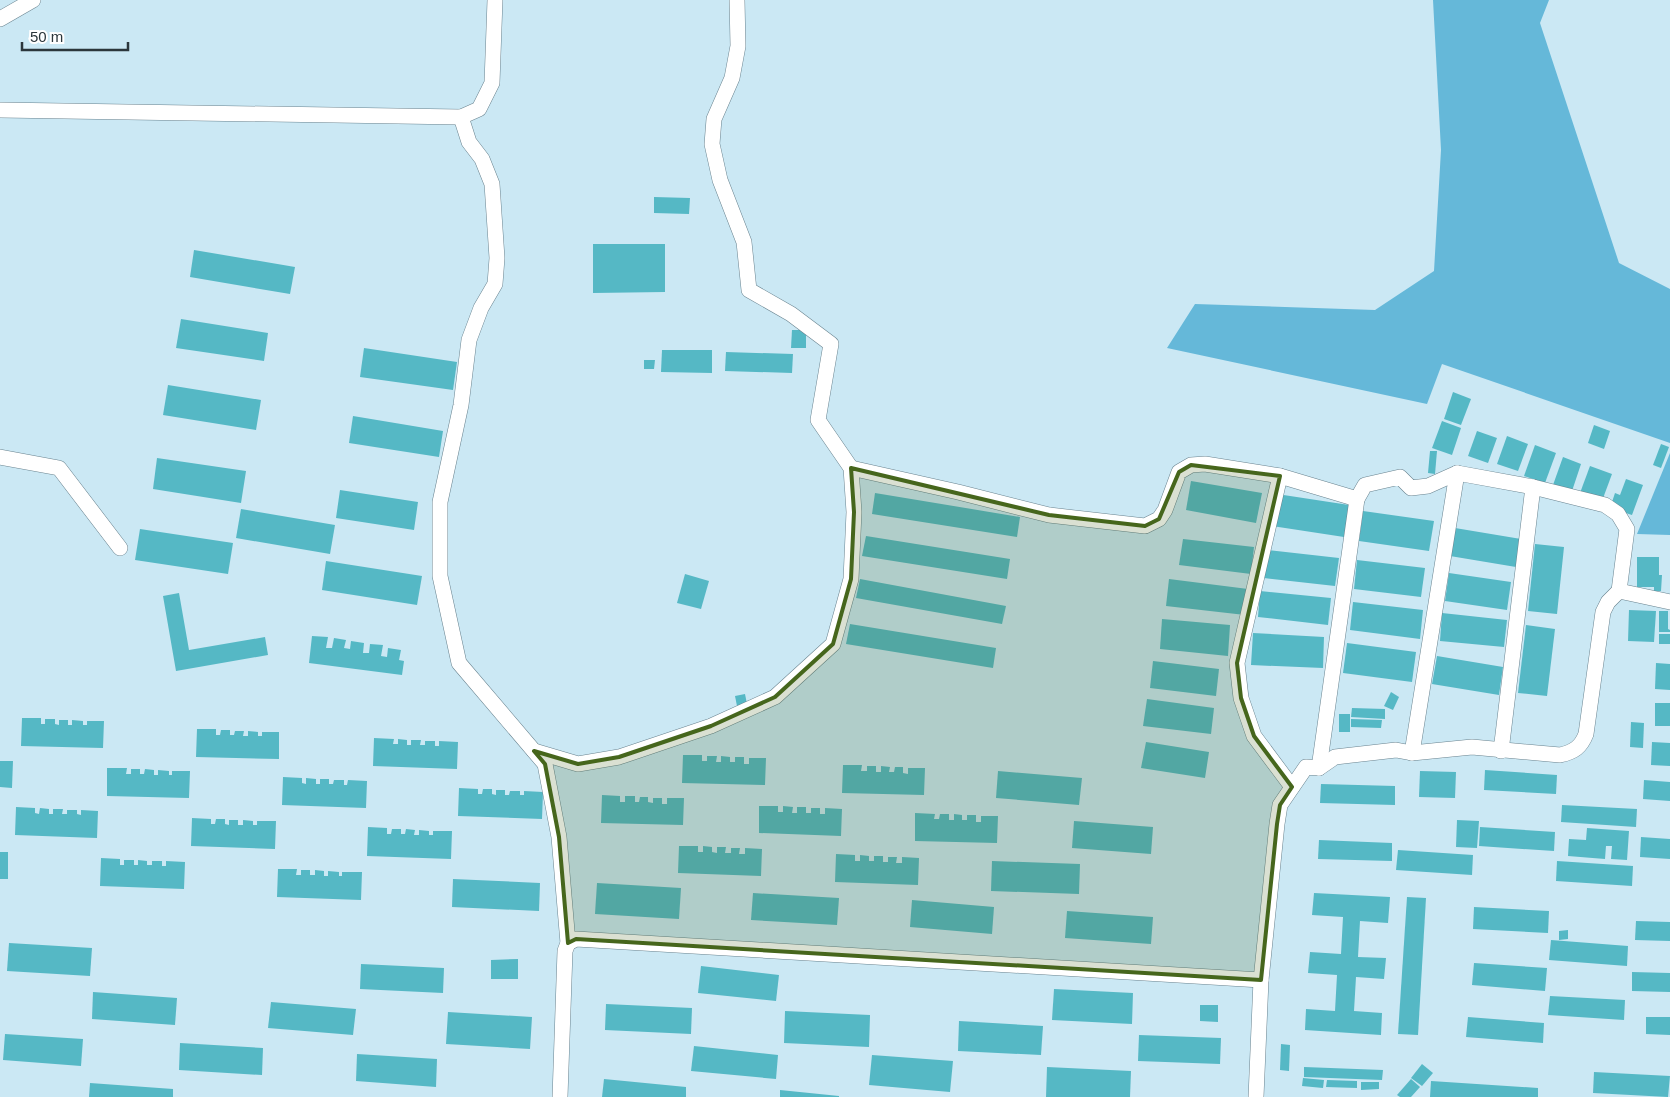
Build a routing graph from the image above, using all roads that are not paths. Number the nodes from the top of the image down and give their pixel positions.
1 (32, 0) edge
2 (495, 0) edge
3 (737, 0) edge
4 (0, 19) edge
5 (0, 110) edge
6 (460, 117) junction
7 (0, 457) edge
8 (851, 468) junction
9 (1457, 473) junction
10 (1280, 476) junction
11 (1533, 487) junction
12 (1357, 499) junction
13 (120, 548) dead end
14 (1619, 591) junction
15 (1670, 602) edge
16 (534, 751) junction
17 (1501, 751) junction
18 (1412, 753) junction
19 (1319, 768) junction
20 (1292, 787) junction
21 (568, 943) junction
22 (1261, 980) junction
23 (560, 1097) edge
24 (1256, 1097) edge

1 - 4 street
2 - 6 street
3 - 8 street
5 - 6 street
6 - 16 street
7 - 13 street
8 - 10 street
8 - 16 street
9 - 11 street
9 - 12 street
9 - 18 street
10 - 12 street
10 - 20 street
11 - 14 street
11 - 17 street
12 - 19 street
14 - 15 street
14 - 17 street
16 - 21 street
17 - 18 street
18 - 19 street
19 - 20 street
20 - 22 street
21 - 22 street
21 - 23 street
22 - 24 street

